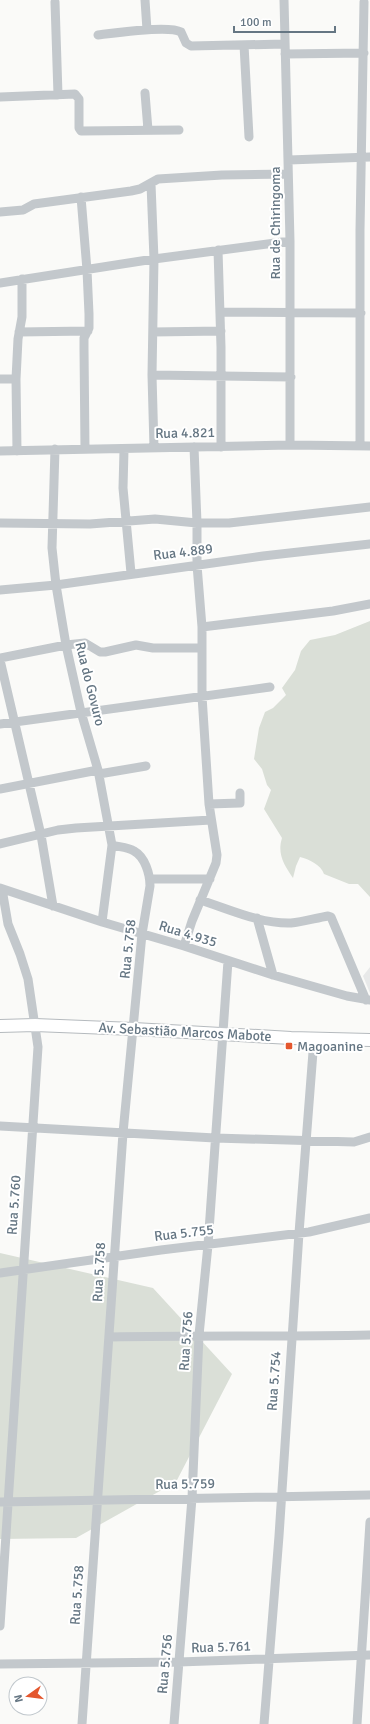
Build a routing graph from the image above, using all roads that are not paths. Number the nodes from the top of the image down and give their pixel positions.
1 (146, 0) edge
2 (284, 0) edge
3 (55, 2) dead end
4 (364, 2) dead end
5 (147, 30) junction
6 (98, 35) dead end
7 (285, 44) junction
8 (244, 45) junction
9 (364, 53) junction
10 (285, 54) junction
11 (367, 82) edge
12 (145, 93) dead end
13 (58, 95) junction
14 (0, 97) edge
15 (148, 130) junction
16 (179, 130) dead end
17 (249, 137) dead end
18 (366, 157) edge
19 (289, 160) junction
20 (288, 174) junction
21 (151, 184) junction
22 (81, 197) junction
23 (0, 212) edge
24 (365, 230) edge
25 (290, 241) junction
26 (218, 250) junction
27 (154, 259) junction
28 (87, 270) junction
29 (22, 279) junction
30 (0, 283) edge
31 (220, 312) junction
32 (290, 312) junction
33 (361, 313) junction
34 (88, 331) junction
35 (220, 331) junction
36 (19, 332) junction
37 (153, 332) junction
38 (360, 374) junction
39 (370, 374) edge
40 (152, 375) junction
41 (222, 376) junction
42 (291, 377) junction
43 (0, 379) edge
44 (16, 379) junction
45 (290, 446) junction
46 (360, 446) junction
47 (370, 446) edge
48 (194, 447) junction
49 (221, 447) junction
50 (154, 448) junction
51 (55, 449) junction
52 (85, 449) junction
53 (124, 450) junction
54 (0, 451) edge
55 (17, 451) junction
56 (370, 507) edge
57 (125, 521) junction
58 (197, 522) junction
59 (0, 523) edge
60 (52, 524) junction
61 (370, 544) edge
62 (197, 565) junction
63 (131, 573) junction
64 (56, 585) junction
65 (0, 590) edge
66 (370, 604) edge
67 (202, 627) junction
68 (66, 645) junction
69 (202, 648) junction
70 (0, 659) edge
71 (270, 687) dead end
72 (202, 696) junction
73 (81, 712) junction
74 (16, 722) junction
75 (0, 724) edge
76 (146, 766) dead end
77 (99, 772) junction
78 (30, 783) junction
79 (0, 790) edge
80 (240, 793) dead end
81 (209, 804) junction
82 (211, 820) junction
83 (109, 826) junction
84 (41, 835) junction
85 (0, 844) edge
86 (112, 846) junction
87 (150, 879) junction
88 (210, 879) junction
89 (1, 889) edge
90 (200, 900) junction
91 (53, 906) junction
92 (257, 918) junction
93 (102, 922) junction
94 (142, 934) junction
95 (184, 946) junction
96 (228, 961) junction
97 (273, 975) junction
98 (368, 1000) edge
99 (35, 1025) junction
100 (0, 1026) edge
101 (134, 1029) junction
102 (222, 1034) junction
103 (314, 1039) junction
104 (370, 1040) edge
105 (0, 1126) edge
106 (33, 1128) junction
107 (123, 1133) junction
108 (370, 1137) edge
109 (215, 1138) junction
110 (307, 1140) junction
111 (370, 1218) edge
112 (299, 1233) junction
113 (208, 1245) junction
114 (114, 1257) junction
115 (24, 1270) junction
116 (0, 1273) edge
117 (199, 1335) junction
118 (370, 1335) edge
119 (110, 1337) junction
120 (291, 1337) junction
121 (370, 1495) edge
122 (192, 1498) junction
123 (280, 1498) junction
124 (97, 1500) junction
125 (4, 1502) edge
126 (370, 1522) edge
127 (0, 1626) edge
128 (366, 1656) edge
129 (269, 1659) junction
130 (179, 1662) junction
131 (87, 1663) junction
132 (0, 1664) edge
133 (82, 1724) edge
134 (174, 1724) edge
135 (264, 1724) edge
136 (357, 1724) edge

1 - 5 street
2 - 7 street, Rua de Chiringoma
3 - 13 street
4 - 9 street
5 - 6 street
5 - 8 street
7 - 8 street
7 - 10 street, Rua de Chiringoma
8 - 17 street
9 - 10 street
9 - 11 street
10 - 19 street, Rua de Chiringoma
11 - 18 street
12 - 15 street
13 - 14 street
13 - 15 street
15 - 16 street
18 - 19 street
18 - 24 street
19 - 20 street, Rua de Chiringoma
20 - 21 street
20 - 25 street, Rua de Chiringoma
21 - 22 street
21 - 27 street
22 - 23 street
22 - 28 street
24 - 33 street
25 - 26 street
25 - 32 street, Rua de Chiringoma
26 - 27 street
26 - 31 street
27 - 28 street
27 - 37 street
28 - 29 street
28 - 34 street
29 - 30 street
29 - 36 street
31 - 32 street
31 - 35 street
32 - 33 street
32 - 42 street, Rua de Chiringoma
33 - 38 street
34 - 36 street
34 - 52 street
35 - 37 street
35 - 41 street
36 - 44 street
37 - 40 street
38 - 39 street
38 - 46 street
40 - 41 street
40 - 50 street
41 - 42 street
41 - 49 street
42 - 45 street, Rua de Chiringoma
43 - 44 street
44 - 55 street
45 - 46 street, Rua 4.821
45 - 49 street, Rua 4.821
46 - 47 street, Rua 4.821
48 - 49 street, Rua 4.821
48 - 50 street, Rua 4.821
48 - 58 street
50 - 53 street, Rua 4.821
51 - 52 street, Rua 4.821
51 - 55 street, Rua 4.821
51 - 60 street, Rua do Govuro
52 - 53 street, Rua 4.821
53 - 57 street
54 - 55 street, Rua 4.821
56 - 58 street
57 - 58 street
57 - 60 street
57 - 63 street
58 - 62 street
59 - 60 street
60 - 64 street, Rua do Govuro
61 - 62 street, Rua 4.889
62 - 63 street, Rua 4.889
62 - 67 street
63 - 64 street, Rua 4.889
64 - 65 street, Rua 4.889
64 - 68 street, Rua do Govuro
66 - 67 street
67 - 69 street
68 - 69 street
68 - 70 street
68 - 73 street, Rua do Govuro
69 - 72 street
70 - 74 street
71 - 72 street
72 - 73 street
72 - 81 street
73 - 74 street
73 - 77 street, Rua do Govuro
74 - 75 street
74 - 78 street
76 - 77 street
77 - 78 street
77 - 83 street, Rua do Govuro
78 - 79 street
78 - 84 street
80 - 81 street
81 - 82 street
82 - 83 street
82 - 88 street
83 - 84 street
83 - 86 street, Rua do Govuro
84 - 85 street
84 - 91 street
86 - 87 street, Rua 5.758
86 - 93 street, Rua do Govuro
87 - 88 street
87 - 94 street, Rua 5.758
88 - 90 street
89 - 91 street, Rua 4.935
89 - 99 street, Rua 5.760
90 - 92 street
90 - 95 street
91 - 93 street, Rua 4.935
92 - 97 street
92 - 98 street
93 - 94 street, Rua 4.935
94 - 95 street, Rua 4.935
94 - 101 street, Rua 5.758
95 - 96 street, Rua 4.935
96 - 97 street, Rua 4.935
96 - 102 street, Rua 5.756
97 - 98 street, Rua 4.935
99 - 100 main road, Av. Sebastião Marcos Mabote
99 - 101 main road, Av. Sebastião Marcos Mabote
99 - 106 street, Rua 5.760
101 - 102 main road, Av. Sebastião Marcos Mabote
101 - 107 street, Rua 5.758
102 - 103 main road, Av. Sebastião Marcos Mabote
102 - 109 street, Rua 5.756
103 - 104 main road, Av. Sebastião Marcos Mabote
103 - 110 street, Rua 5.754
105 - 106 street
106 - 107 street
106 - 115 street, Rua 5.760
107 - 109 street
107 - 114 street, Rua 5.758
108 - 110 street
109 - 110 street
109 - 113 street, Rua 5.756
110 - 112 street, Rua 5.754
111 - 112 street, Rua 5.755
112 - 113 street, Rua 5.755
112 - 120 street, Rua 5.754
113 - 114 street, Rua 5.755
113 - 117 street, Rua 5.756
114 - 115 street, Rua 5.755
114 - 119 street, Rua 5.758
115 - 116 street, Rua 5.755
115 - 125 street, Rua 5.760
117 - 119 street
117 - 120 street
117 - 122 street, Rua 5.756
118 - 120 street
119 - 124 street, Rua 5.758
120 - 123 street, Rua 5.754
121 - 123 street, Rua 5.759
122 - 123 street, Rua 5.759
122 - 124 street, Rua 5.759
122 - 130 street, Rua 5.756
123 - 129 street, Rua 5.754
124 - 125 street, Rua 5.759
124 - 131 street, Rua 5.758
125 - 127 street, Rua 5.760
126 - 128 street
128 - 129 street, Rua 5.761
128 - 136 street
129 - 130 street, Rua 5.761
129 - 135 street, Rua 5.754
130 - 131 street, Rua 5.761
130 - 134 street, Rua 5.756
131 - 132 street, Rua 5.761
131 - 133 street, Rua 5.758

